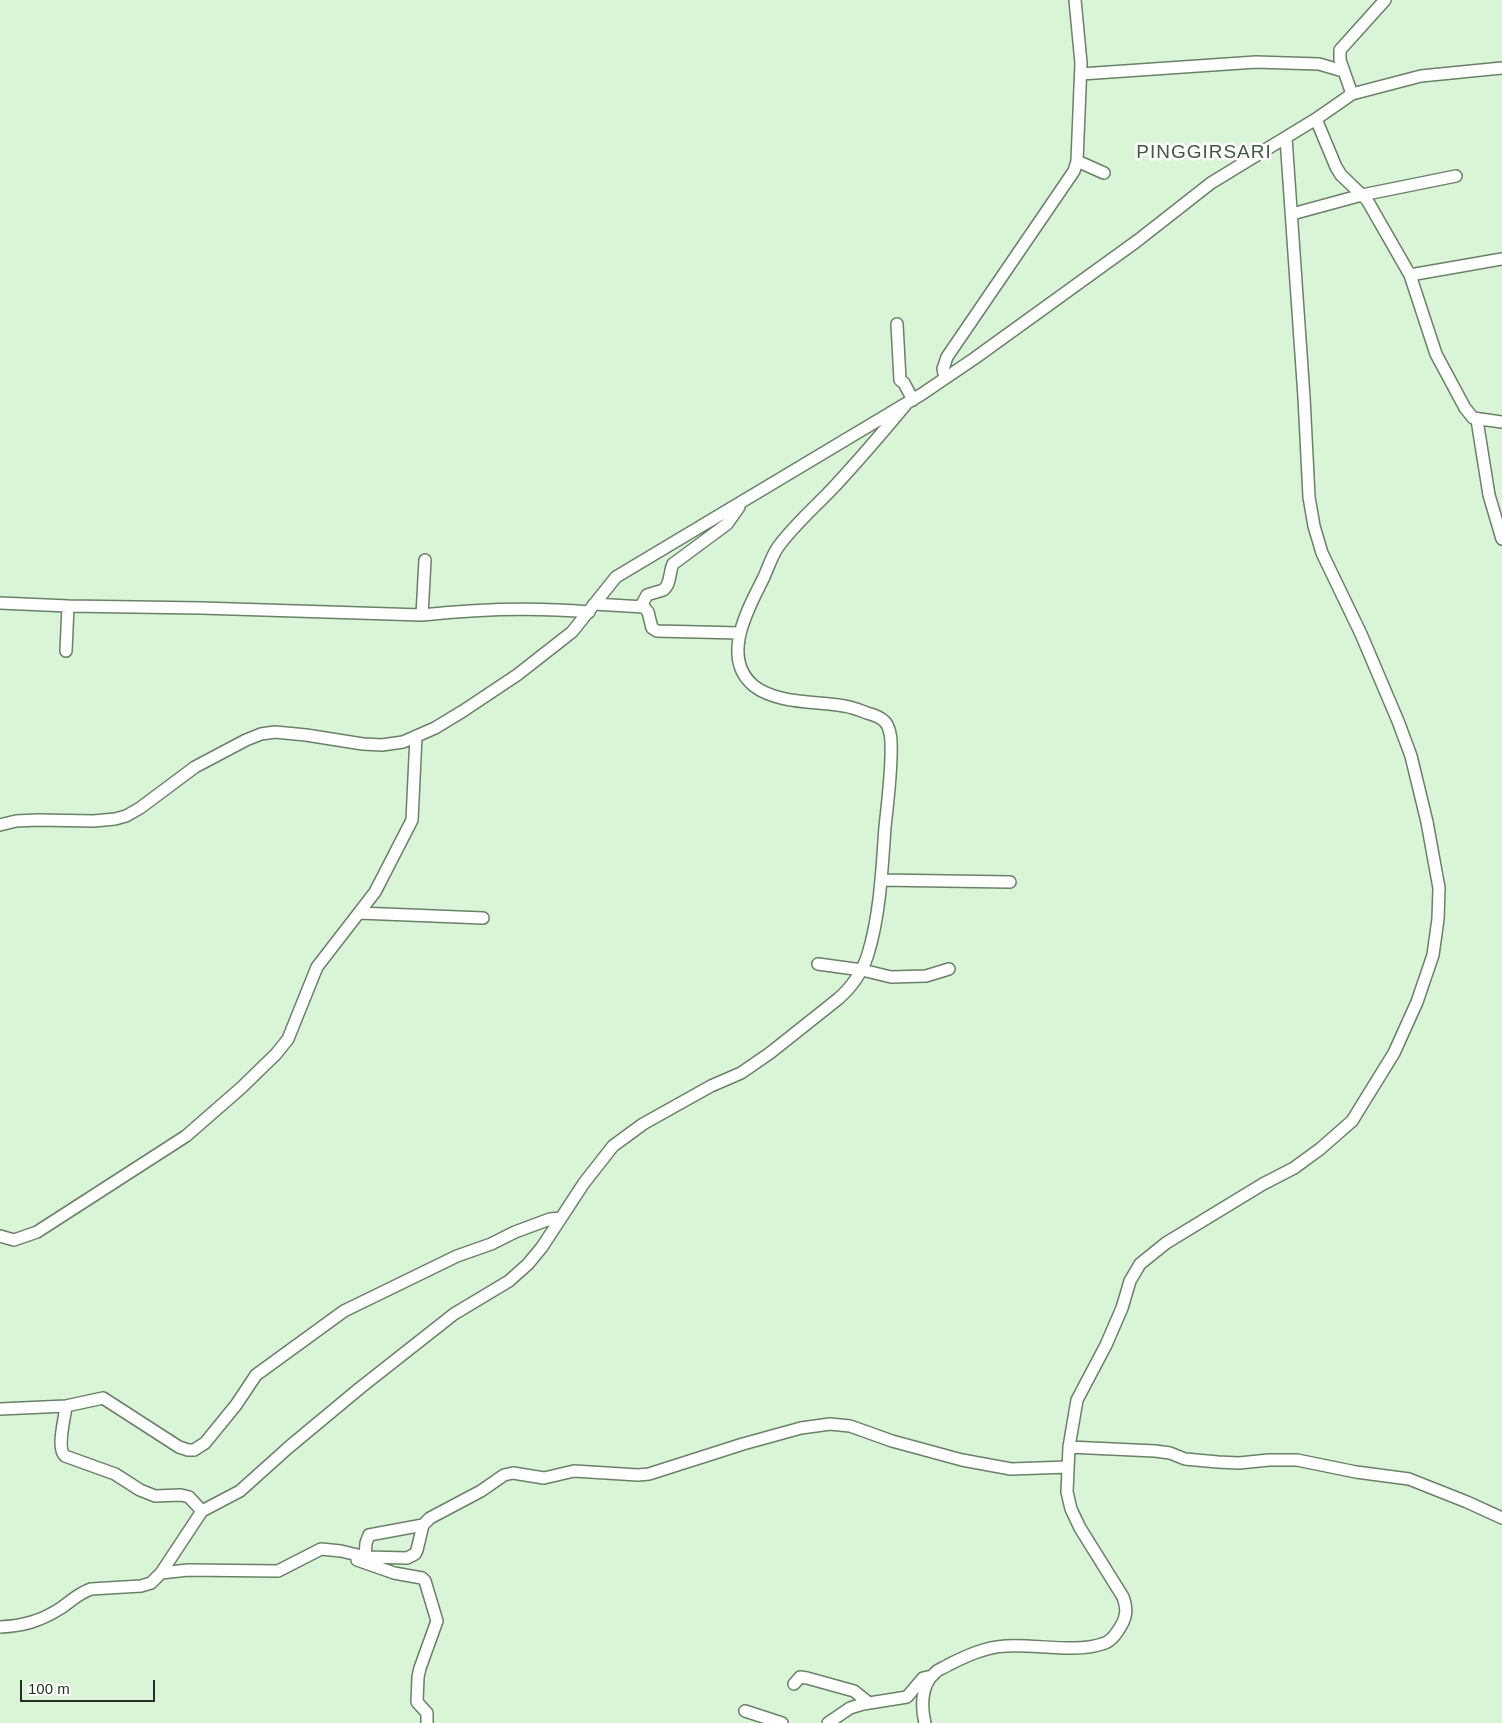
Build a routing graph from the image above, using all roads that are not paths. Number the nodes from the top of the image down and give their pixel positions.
1 (1076, 0) edge
2 (1385, 0) edge
3 (1502, 68) edge
4 (1343, 71) junction
5 (1081, 74) junction
6 (1352, 94) junction
7 (1316, 119) junction
8 (1286, 138) junction
9 (1077, 161) junction
10 (1104, 173) dead end
11 (1456, 176) dead end
12 (1362, 195) junction
13 (1292, 214) junction
14 (1502, 259) edge
15 (1410, 275) junction
16 (897, 324) dead end
17 (945, 378) junction
18 (910, 401) junction
19 (1477, 420) junction
20 (1502, 422) edge
21 (744, 502) junction
22 (1502, 539) edge
23 (425, 560) dead end
24 (0, 603) edge
25 (68, 606) junction
26 (641, 606) junction
27 (592, 608) junction
28 (422, 615) junction
29 (739, 633) junction
30 (66, 651) dead end
31 (416, 736) junction
32 (0, 825) edge
33 (880, 880) junction
34 (1010, 882) dead end
35 (360, 913) junction
36 (483, 918) dead end
37 (818, 964) dead end
38 (949, 969) dead end
39 (862, 970) junction
40 (561, 1218) junction
41 (0, 1236) edge
42 (66, 1406) junction
43 (0, 1409) edge
44 (1069, 1448) junction
45 (1068, 1468) junction
46 (202, 1510) junction
47 (1502, 1518) edge
48 (423, 1525) junction
49 (316, 1551) junction
50 (364, 1557) junction
51 (161, 1573) junction
52 (0, 1627) edge
53 (932, 1676) junction
54 (794, 1684) dead end
55 (869, 1702) junction
56 (745, 1711) dead end
57 (427, 1723) edge
58 (782, 1723) edge
59 (828, 1723) edge
60 (925, 1723) edge

1 - 5 street
2 - 4 street
3 - 6 street
4 - 5 street
4 - 6 street
5 - 9 street
6 - 7 street
7 - 8 street
7 - 12 street
8 - 13 street
8 - 17 street
9 - 10 street
9 - 17 street
11 - 12 street
12 - 13 street
12 - 15 street
13 - 44 street
14 - 15 street
15 - 19 street
16 - 18 street
17 - 18 street
18 - 21 street
18 - 29 street
19 - 20 street
19 - 22 street
21 - 26 street
21 - 27 street
23 - 28 street
24 - 25 street
25 - 28 street
25 - 30 street
26 - 27 street
26 - 29 street
27 - 28 street
27 - 31 street
29 - 33 street
31 - 32 street
31 - 35 street
33 - 34 street
33 - 39 street
35 - 36 street
35 - 41 street
37 - 39 street
38 - 39 street
39 - 40 street
40 - 42 street
40 - 46 street
42 - 43 street
42 - 46 street
44 - 45 street
44 - 47 street
45 - 48 street
45 - 53 street
46 - 51 street
48 - 50 street
48 - 50 street
49 - 50 street
49 - 51 street
49 - 57 street
51 - 52 street
53 - 55 street
53 - 60 street
54 - 55 street
55 - 59 street
56 - 58 street

